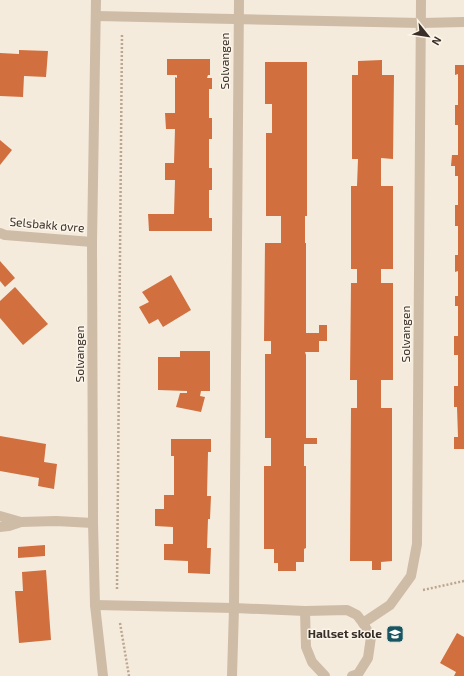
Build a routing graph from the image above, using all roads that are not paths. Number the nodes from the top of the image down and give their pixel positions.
1 (96, 0) edge
2 (239, 0) edge
3 (421, 0) edge
4 (96, 16) junction
5 (239, 19) junction
6 (464, 22) edge
7 (421, 23) junction
8 (0, 233) edge
9 (92, 242) junction
10 (0, 516) edge
11 (21, 522) junction
12 (93, 523) junction
13 (0, 527) edge
14 (94, 605) junction
15 (234, 608) junction
16 (305, 611) junction
17 (363, 623) junction
18 (103, 676) edge
19 (232, 676) edge
20 (325, 676) edge
21 (352, 676) edge

1 - 4 street, Solvangen
2 - 5 street, Solvangen
3 - 7 street, Solvangen
4 - 5 street, Solvangen
4 - 9 street, Solvangen
5 - 7 street, Solvangen
5 - 15 street, Solvangen
6 - 7 street, Solvangen
7 - 17 street, Solvangen
8 - 9 street, Selsbakk øvre
9 - 12 street, Solvangen
10 - 11 street
11 - 12 street
11 - 13 street
12 - 14 street, Solvangen
14 - 15 street
14 - 18 street, Solvangen
15 - 16 street
15 - 19 street, Solvangen
16 - 17 street
16 - 20 street
17 - 21 street

